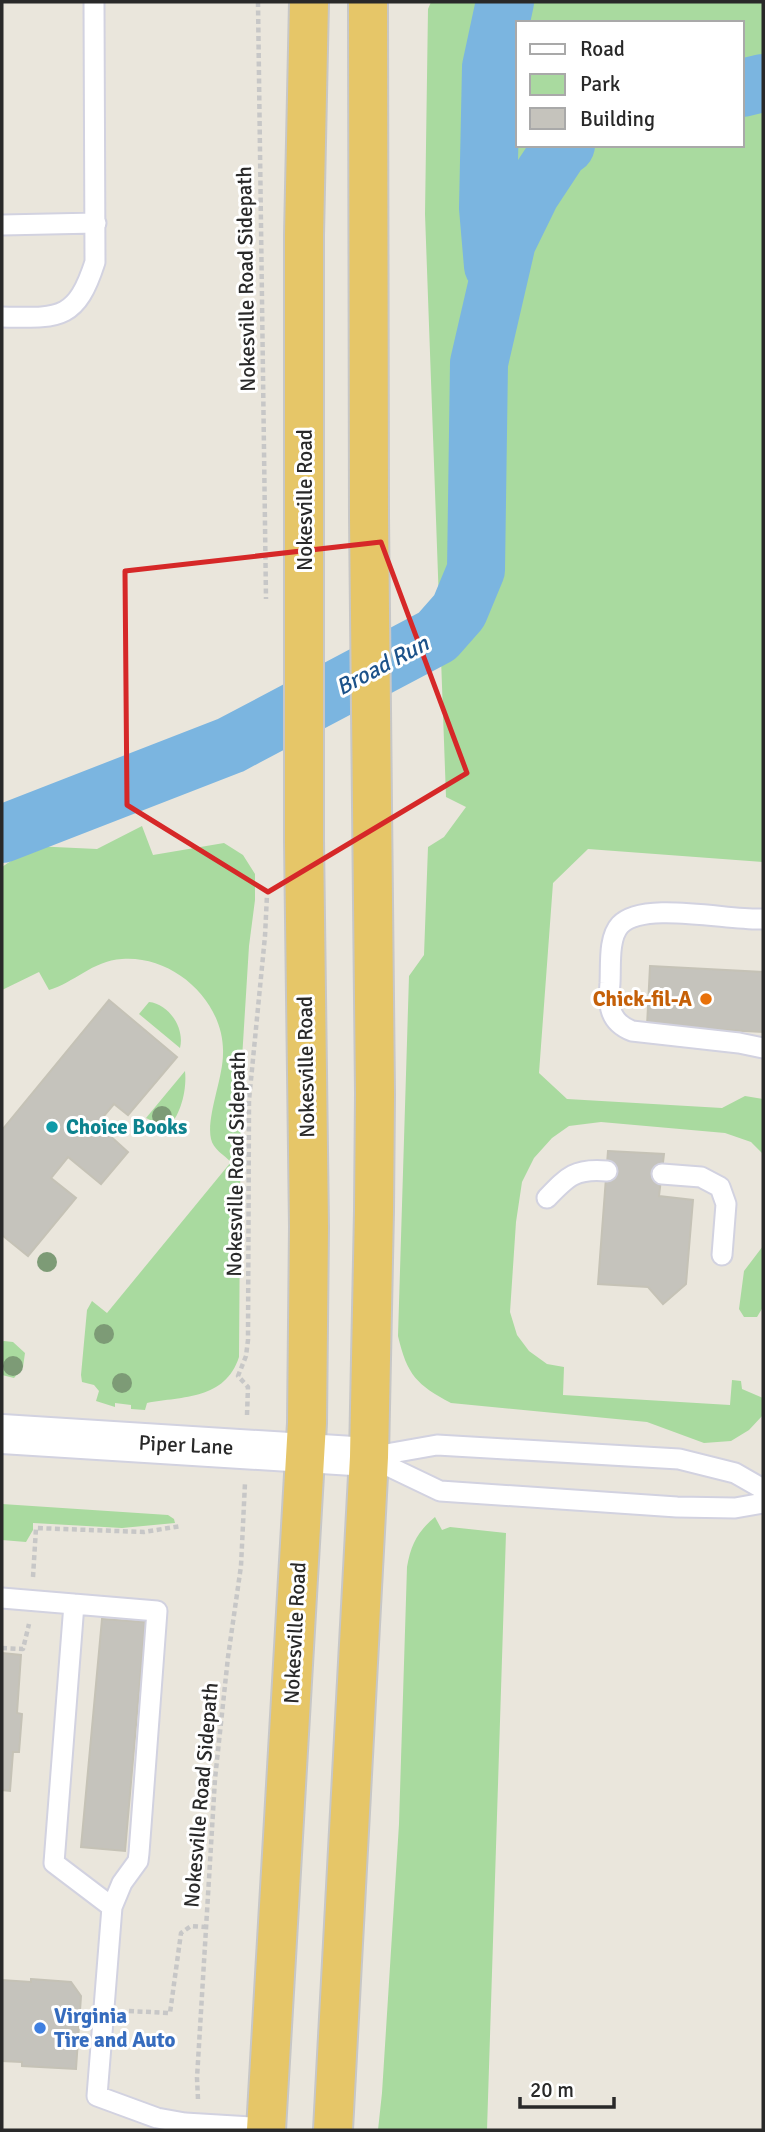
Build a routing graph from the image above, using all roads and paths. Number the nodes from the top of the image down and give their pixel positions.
1 (94, 2) edge
2 (258, 2) edge
3 (309, 2) edge
4 (368, 2) edge
5 (96, 223) junction
6 (2, 225) edge
7 (2, 317) edge
8 (265, 555) dead end
9 (267, 888) dead end
10 (763, 919) edge
11 (763, 1048) edge
12 (607, 1171) dead end
13 (662, 1174) dead end
14 (547, 1198) dead end
15 (722, 1255) dead end
16 (248, 1387) dead end
17 (2, 1434) edge
18 (305, 1452) junction
19 (369, 1457) junction
20 (763, 1489) edge
21 (763, 1503) edge
22 (243, 1515) dead end
23 (181, 1526) dead end
24 (35, 1543) dead end
25 (2, 1598) edge
26 (74, 1604) junction
27 (31, 1614) dead end
28 (2, 1648) edge
29 (112, 1907) junction
30 (206, 1927) junction
31 (104, 2010) junction
32 (197, 2078) dead end
33 (266, 2129) edge
34 (333, 2130) edge

1 - 5 lane
2 - 8 path, Nokesville Road Sidepath
3 - 18 highway, Nokesville Road
4 - 19 highway
5 - 6 lane
5 - 7 lane
9 - 16 path, Nokesville Road Sidepath
10 - 11 lane
12 - 14 lane
13 - 15 lane
17 - 18 street, Piper Lane
18 - 19 street, Piper Lane
18 - 33 highway, Nokesville Road
19 - 20 lane
19 - 21 lane
19 - 34 highway
22 - 30 path, Nokesville Road Sidepath
23 - 24 path
25 - 26 lane
26 - 29 lane
26 - 29 lane
27 - 28 path
29 - 31 lane
30 - 31 path
30 - 32 path, Nokesville Road Sidepath
31 - 33 lane

